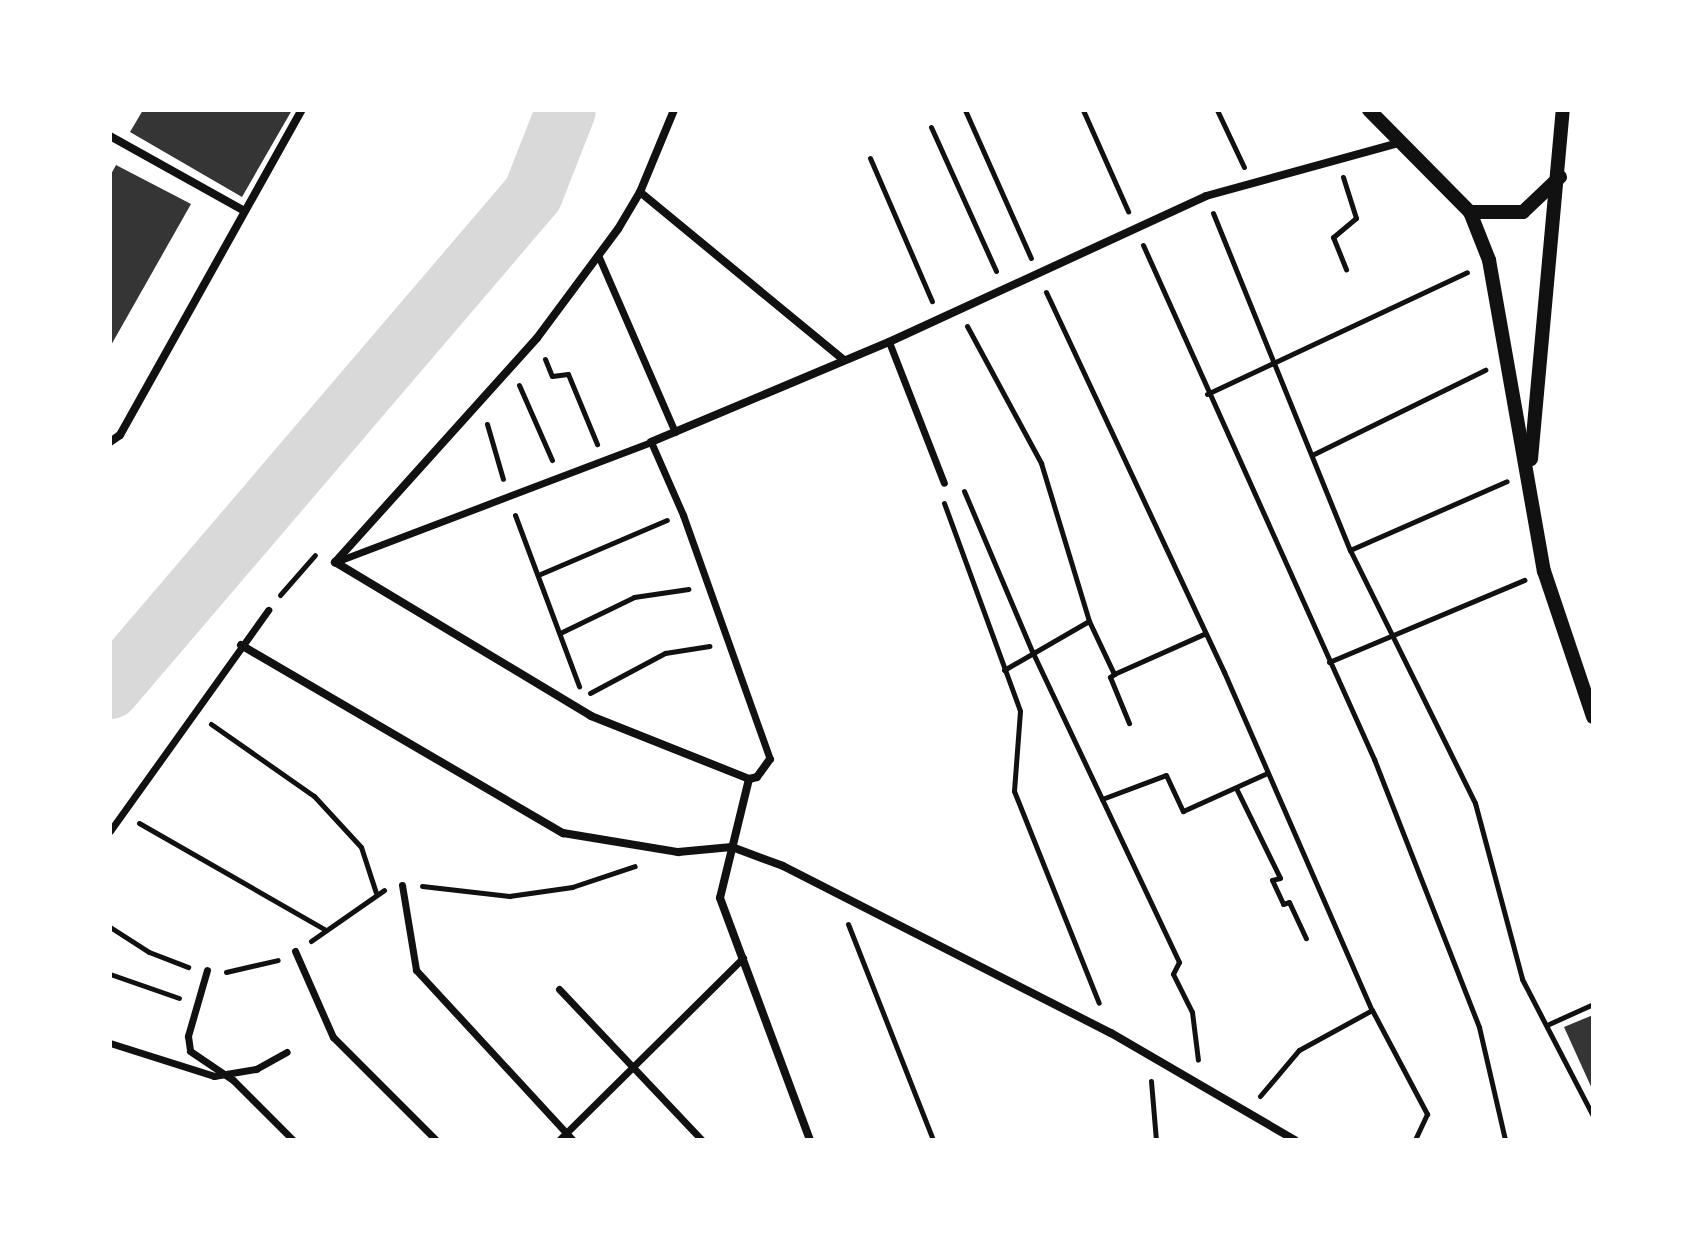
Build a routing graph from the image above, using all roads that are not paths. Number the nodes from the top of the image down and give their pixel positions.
1 (302, 110) edge
2 (674, 110) edge
3 (1369, 110) edge
4 (1563, 110) edge
5 (110, 136) edge
6 (1403, 142) junction
7 (1560, 177) junction
8 (640, 192) junction
9 (245, 211) junction
10 (1470, 212) junction
11 (598, 255) junction
12 (889, 342) junction
13 (844, 360) junction
14 (675, 432) junction
15 (110, 442) edge
16 (651, 442) junction
17 (1530, 471) junction
18 (944, 483) road end
19 (335, 562) junction
20 (268, 610) road end
21 (241, 645) junction
22 (1593, 717) edge
23 (770, 759) joint
24 (749, 779) junction
25 (110, 831) edge
26 (732, 847) junction
27 (402, 885) road end
28 (295, 951) road end
29 (743, 958) junction
30 (207, 970) road end
31 (559, 989) dead end
32 (110, 1043) edge
33 (287, 1052) dead end
34 (634, 1070) junction
35 (223, 1076) junction
36 (569, 1137) edge
37 (293, 1140) edge
38 (436, 1140) edge
39 (559, 1140) edge
40 (702, 1140) edge
41 (810, 1140) edge
42 (1295, 1140) edge

1 - 9 street
2 - 8 street
3 - 6 street
4 - 7 street
5 - 9 street
6 - 10 street
6 - 12 street
7 - 10 street
7 - 17 street
8 - 11 street
8 - 13 street
9 - 15 street
10 - 17 street
11 - 14 street
11 - 19 street
12 - 13 street
12 - 18 street
13 - 14 street
14 - 16 street
16 - 19 street
16 - 23 street
17 - 22 street
19 - 24 street
20 - 21 street
21 - 25 street
21 - 26 street
23 - 24 street
24 - 26 street
26 - 29 street
26 - 42 street
27 - 36 street
28 - 38 street
29 - 34 street
29 - 41 street
30 - 35 street
31 - 34 street
32 - 35 street
33 - 35 street
34 - 36 street
34 - 40 street
35 - 37 street
36 - 39 street

